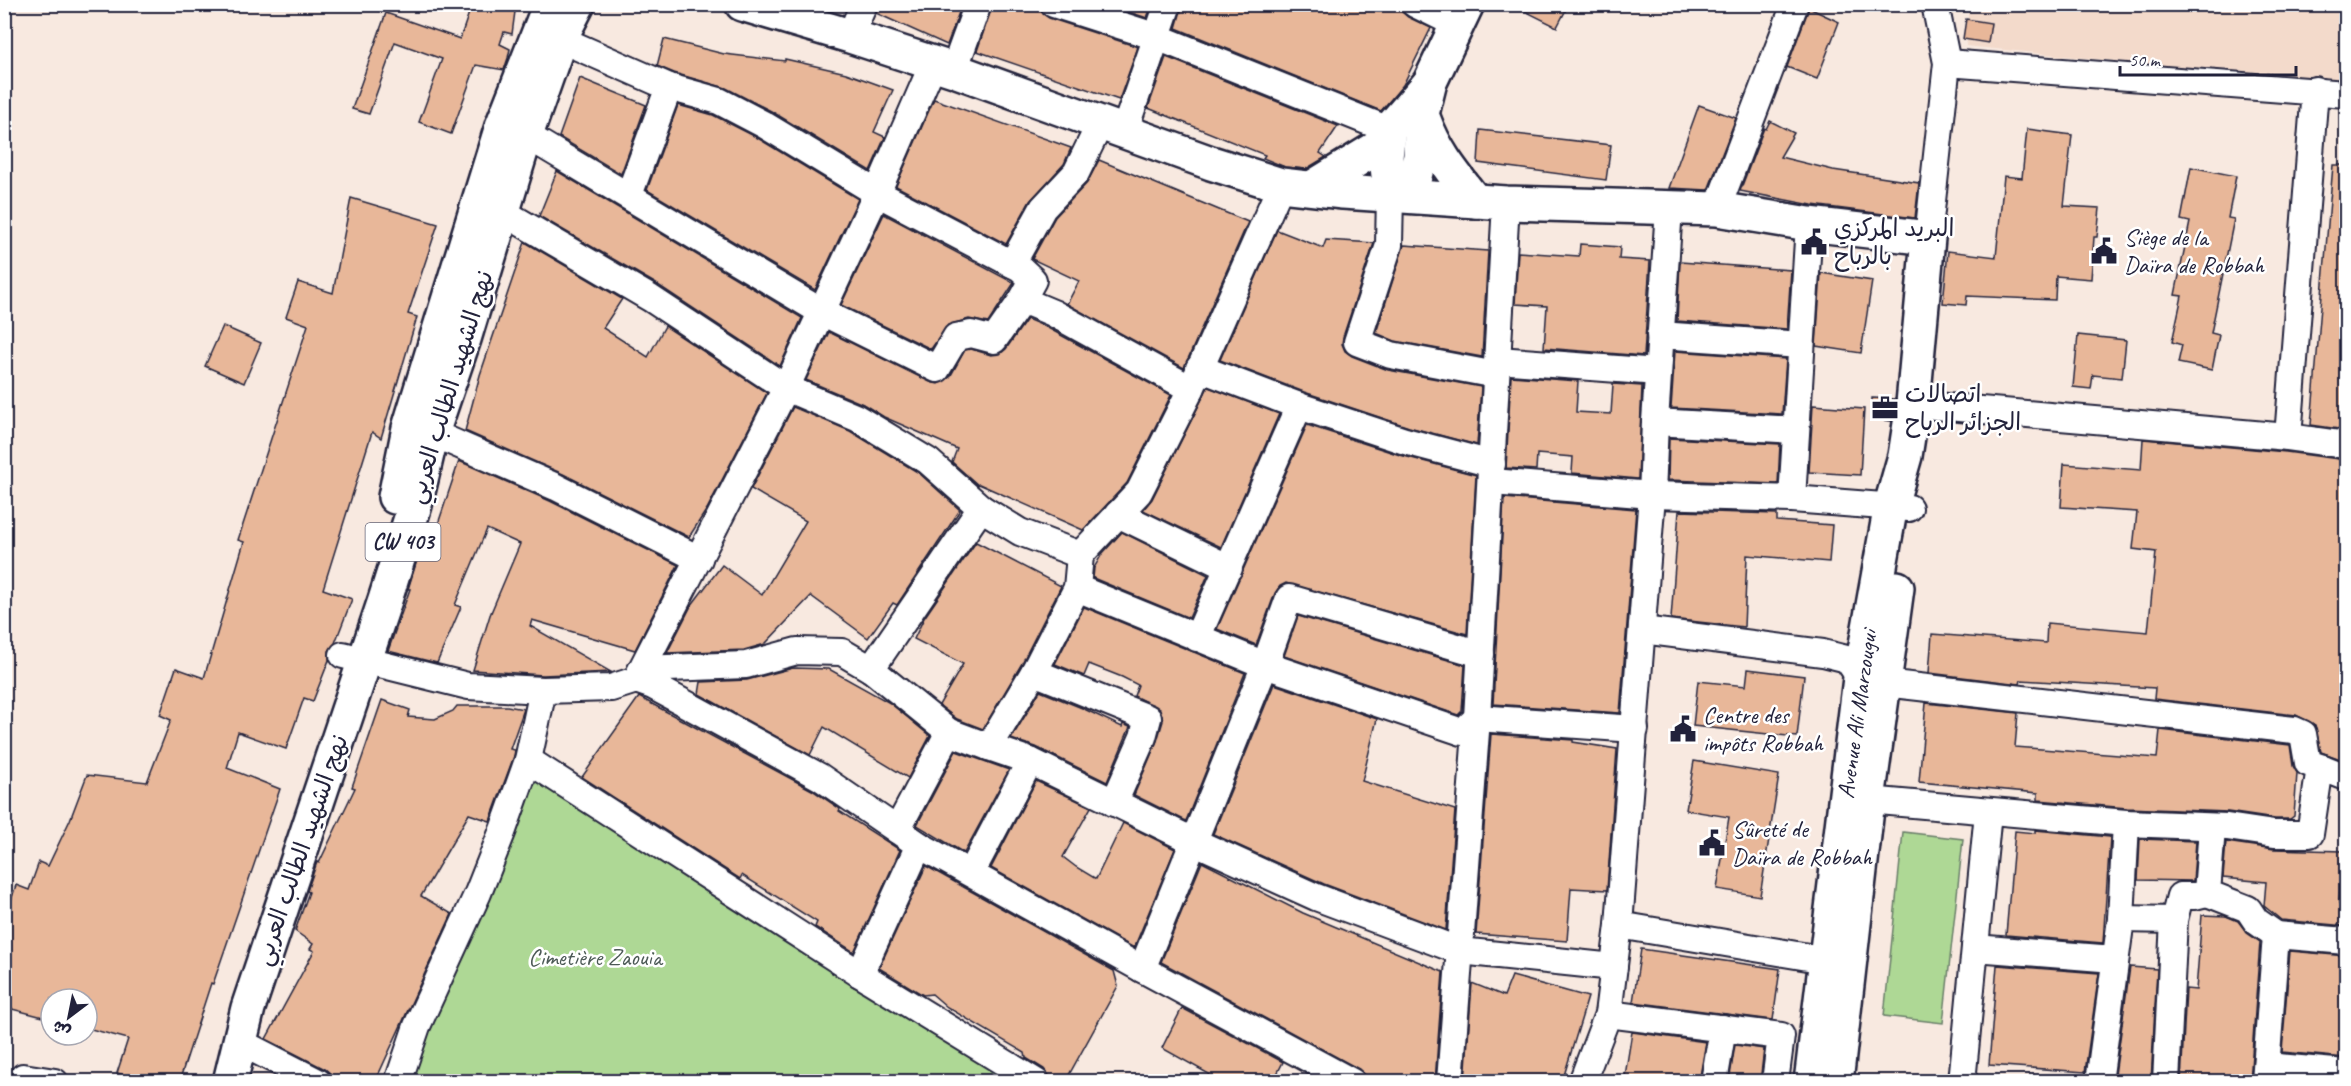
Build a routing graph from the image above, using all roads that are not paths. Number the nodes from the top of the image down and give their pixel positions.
1 (550, 4) edge
2 (578, 4) edge
3 (742, 4) edge
4 (864, 4) edge
5 (978, 4) edge
6 (1054, 4) edge
7 (1168, 4) edge
8 (1415, 4) edge
9 (1795, 4) edge
10 (1935, 5) edge
11 (1089, 10) edge
12 (1461, 14) edge
13 (850, 36) junction
14 (1156, 37) junction
15 (560, 39) junction
16 (1947, 63) junction
17 (944, 67) junction
18 (1430, 82) junction
19 (669, 87) junction
20 (2315, 90) junction
21 (2346, 94) edge
22 (1422, 114) junction
23 (1112, 128) junction
24 (526, 135) junction
25 (1388, 135) junction
26 (1281, 185) junction
27 (1313, 187) junction
28 (877, 193) junction
29 (629, 195) junction
30 (1397, 200) junction
31 (1491, 202) junction
32 (1670, 207) junction
33 (1717, 209) junction
34 (503, 212) junction
35 (1809, 224) junction
36 (1928, 238) junction
37 (1012, 264) junction
38 (1022, 300) junction
39 (820, 311) junction
40 (1660, 335) junction
41 (1801, 345) junction
42 (1497, 368) junction
43 (1658, 372) junction
44 (1195, 379) junction
45 (786, 388) junction
46 (1913, 404) junction
47 (1299, 406) junction
48 (1655, 422) junction
49 (1795, 430) junction
50 (421, 431) junction
51 (2288, 437) junction
52 (2346, 445) edge
53 (1492, 473) junction
54 (1652, 495) junction
55 (1792, 499) junction
56 (1900, 507) junction
57 (981, 508) junction
58 (1118, 514) junction
59 (1080, 555) junction
60 (699, 559) junction
61 (1229, 568) junction
62 (1077, 588) junction
63 (1642, 630) junction
64 (1197, 638) junction
65 (1481, 654) junction
66 (354, 658) junction
67 (1266, 665) junction
68 (871, 669) junction
69 (1034, 672) junction
70 (639, 674) junction
71 (1872, 681) junction
72 (543, 690) junction
73 (1477, 718) junction
74 (1635, 729) junction
75 (949, 732) junction
76 (989, 747) junction
77 (528, 760) junction
78 (1030, 761) junction
79 (2335, 772) edge
80 (1868, 800) junction
81 (1114, 803) junction
82 (1988, 812) junction
83 (2126, 823) junction
84 (2212, 828) junction
85 (897, 830) junction
86 (1195, 842) junction
87 (919, 845) junction
88 (971, 873) junction
89 (2207, 893) junction
90 (2121, 919) junction
91 (2174, 920) junction
92 (2346, 923) edge
93 (1619, 925) junction
94 (2276, 935) junction
95 (2346, 941) edge
96 (1975, 948) junction
97 (1460, 951) junction
98 (2115, 959) junction
99 (1826, 960) junction
100 (1614, 967) junction
101 (1142, 969) junction
102 (860, 974) junction
103 (1608, 1014) junction
104 (1723, 1028) junction
105 (1781, 1036) junction
106 (1817, 1040) junction
107 (240, 1042) junction
108 (2346, 1073) edge
109 (2266, 1074) edge
110 (18, 1082) edge
111 (55, 1082) edge
112 (206, 1082) edge
113 (230, 1082) edge
114 (318, 1082) edge
115 (398, 1082) edge
116 (1036, 1082) edge
117 (1352, 1082) edge
118 (1450, 1082) edge
119 (1582, 1082) edge
120 (1714, 1082) edge
121 (1775, 1082) edge
122 (1811, 1082) edge
123 (1836, 1082) edge
124 (1962, 1082) edge
125 (2099, 1082) edge
126 (2166, 1082) edge

1 - 50 main road, نهج الشهيد الطالب العربي / CW 403
2 - 15 main road, نهج الشهيد الطالب العربي / CW 403
3 - 13 main road
4 - 13 street
5 - 17 street
6 - 11 street
7 - 14 street
8 - 12 street
9 - 33 street
10 - 16 street
11 - 14 street
12 - 18 main road
13 - 17 main road
14 - 23 street
14 - 25 street
15 - 19 street
15 - 24 main road, نهج الشهيد الطالب العربي / CW 403
16 - 20 street
16 - 36 street
17 - 23 main road
17 - 28 street
18 - 22 main road
18 - 25 main road
19 - 28 street
19 - 29 street
20 - 21 street
20 - 51 street
22 - 30 main road
22 - 31 main road
23 - 26 main road
23 - 37 street
24 - 29 street
24 - 34 main road, نهج الشهيد الطالب العربي / CW 403
25 - 27 main road
25 - 30 main road
26 - 27 main road
26 - 44 street
27 - 30 main road
28 - 37 street
28 - 39 street
29 - 39 street
30 - 31 main road
30 - 42 street
31 - 32 main road
31 - 42 street
32 - 33 main road
32 - 40 street
33 - 35 main road
34 - 45 street
34 - 50 main road, نهج الشهيد الطالب العربي / CW 403
35 - 36 main road
35 - 41 street
36 - 46 main road, Avenue Ali Marzougui
37 - 38 street
38 - 39 street
38 - 44 street
39 - 45 street
40 - 41 street
40 - 43 street
41 - 49 street
42 - 43 street
42 - 53 street
43 - 48 street
44 - 47 street
44 - 58 street
45 - 57 street
45 - 60 street
46 - 51 street
46 - 56 main road, Avenue Ali Marzougui
47 - 53 street
47 - 61 street
48 - 49 street
48 - 54 street
49 - 55 street
50 - 60 street
50 - 66 main road, نهج الشهيد الطالب العربي / CW 403
51 - 52 street
53 - 54 street
53 - 65 street
54 - 55 street
54 - 63 street
55 - 56 street
56 - 71 main road, Avenue Ali Marzougui
57 - 59 street
57 - 68 street
58 - 59 street
58 - 61 street
59 - 62 street
60 - 70 street
61 - 64 street
62 - 64 street
62 - 69 street
63 - 71 street
63 - 74 street
64 - 67 street
65 - 67 street
65 - 73 street
66 - 72 street
66 - 107 main road, نهج الشهيد الطالب العربي / CW 403
66 - 112 main road, نهج الشهيد الطالب العربي / CW 403
67 - 73 street
67 - 86 street
68 - 70 street
68 - 75 street
69 - 76 street
69 - 81 street
70 - 72 street
70 - 85 street
71 - 79 street
71 - 80 main road, Avenue Ali Marzougui
71 - 99 main road, Avenue Ali Marzougui
72 - 77 street
73 - 74 street
73 - 97 street
74 - 93 street
75 - 76 street
75 - 85 street
76 - 78 street
77 - 102 street
77 - 115 street
78 - 81 street
78 - 88 street
79 - 84 street
80 - 82 street
80 - 123 main road, Avenue Ali Marzougui
81 - 86 street
82 - 83 street
82 - 96 street
83 - 84 street
83 - 90 street
84 - 89 street
85 - 87 street
86 - 97 street
86 - 101 street
87 - 88 street
87 - 102 street
88 - 101 street
89 - 91 street
89 - 94 street
90 - 91 street
90 - 98 street
91 - 126 street
92 - 95 street
93 - 99 street
93 - 100 street
94 - 95 street
94 - 109 street
96 - 98 street
96 - 124 street
97 - 100 street
97 - 118 street
98 - 125 street
99 - 106 main road, Avenue Ali Marzougui
100 - 103 street
101 - 117 street
102 - 116 street
103 - 104 street
103 - 119 street
104 - 105 street
104 - 120 street
105 - 106 street
105 - 121 street
106 - 122 main road, Avenue Ali Marzougui
107 - 113 main road, نهج الشهيد الطالب العربي / CW 403
107 - 114 street
108 - 109 street
110 - 111 street

